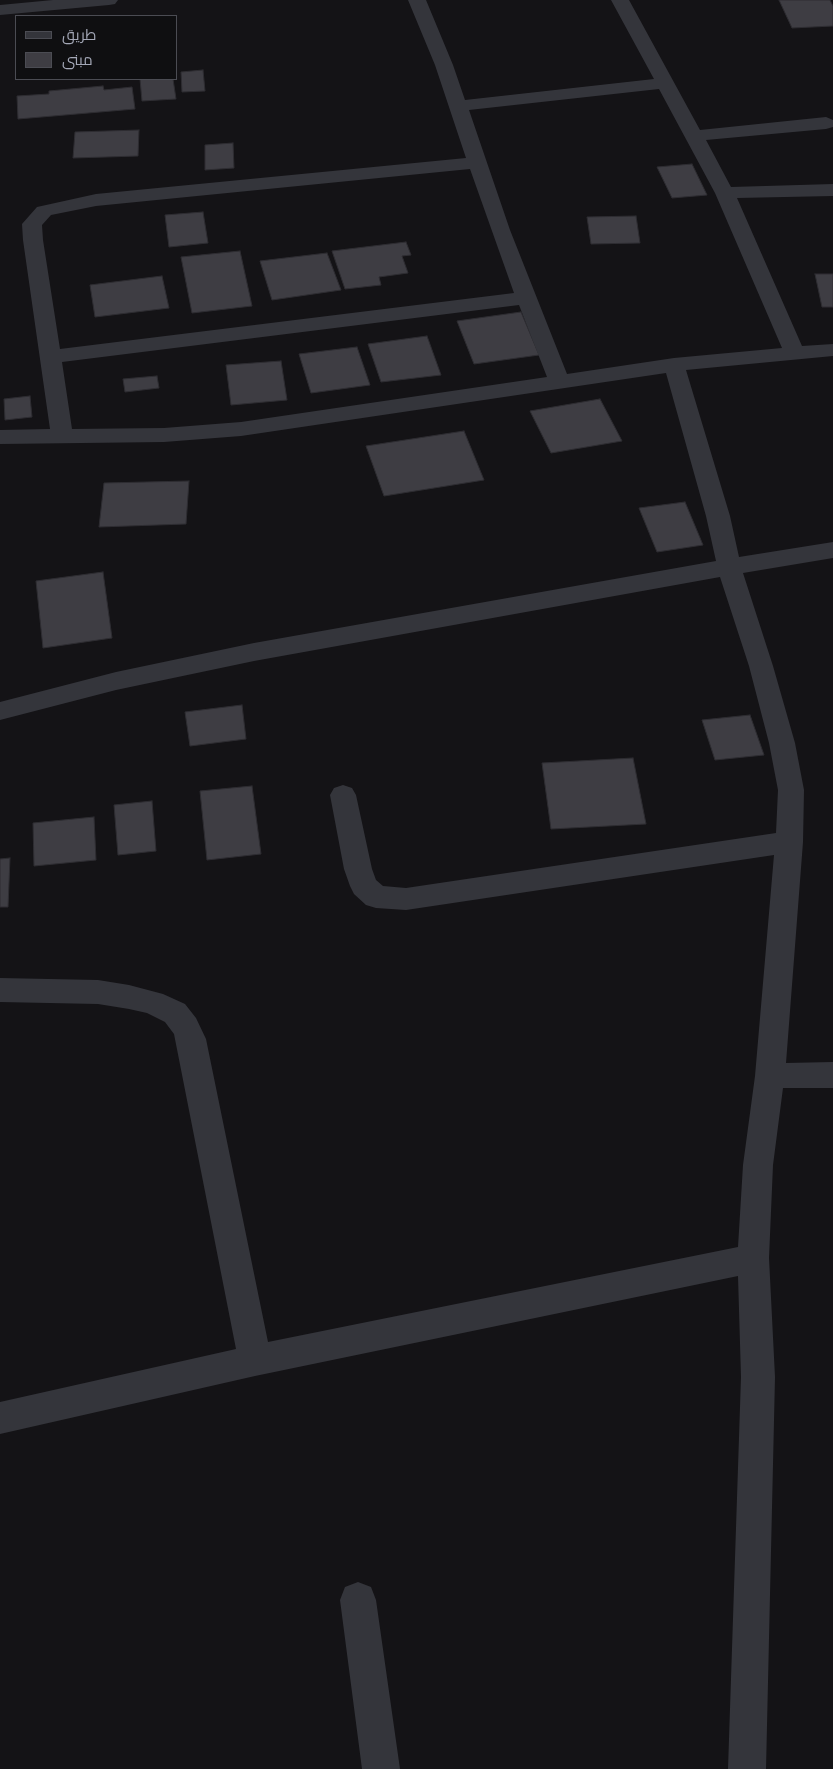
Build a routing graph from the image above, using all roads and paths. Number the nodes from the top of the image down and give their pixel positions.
1 (109, 0) edge
2 (417, 0) edge
3 (620, 0) edge
4 (0, 10) edge
5 (664, 83) junction
6 (458, 106) junction
7 (826, 123) dead end
8 (693, 136) junction
9 (477, 163) junction
10 (833, 190) edge
11 (725, 193) junction
12 (526, 298) junction
13 (833, 350) edge
14 (794, 352) junction
15 (51, 357) junction
16 (674, 365) junction
17 (559, 381) junction
18 (62, 436) junction
19 (0, 437) edge
20 (833, 550) edge
21 (729, 568) junction
22 (0, 711) edge
23 (343, 795) dead end
24 (789, 842) junction
25 (0, 990) edge
26 (833, 1075) edge
27 (770, 1076) junction
28 (754, 1258) junction
29 (255, 1360) junction
30 (0, 1418) edge
31 (358, 1600) dead end
32 (381, 1769) edge
33 (747, 1769) edge

1 - 4 street
2 - 6 street
3 - 5 street
5 - 6 street
5 - 8 street
6 - 9 street
7 - 8 street
8 - 11 street
9 - 12 street
9 - 15 street
10 - 11 street
11 - 14 street
12 - 15 street
12 - 17 street
13 - 14 street
14 - 16 street
15 - 18 street
16 - 17 street
16 - 21 street
17 - 18 street
18 - 19 street
20 - 21 street
21 - 22 street
21 - 24 street
23 - 24 street
24 - 27 street
25 - 29 street
26 - 27 street
27 - 28 street
28 - 29 street
28 - 33 street
29 - 30 street
31 - 32 street

